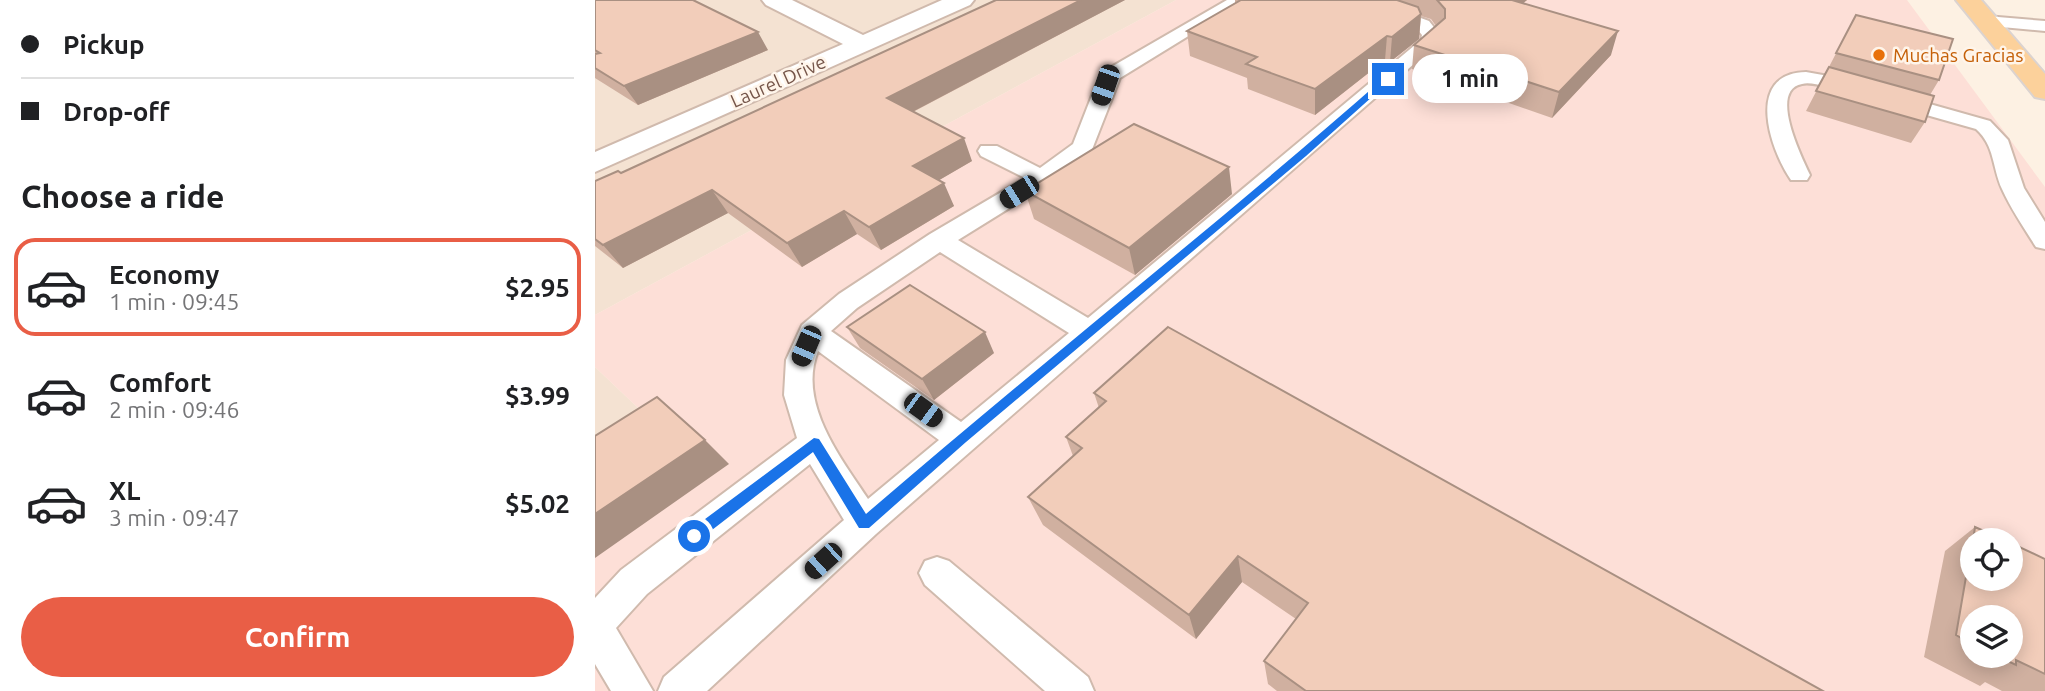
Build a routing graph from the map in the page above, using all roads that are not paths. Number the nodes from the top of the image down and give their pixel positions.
1 (774, 0) edge
2 (962, 0) edge
3 (1238, 0) edge
4 (1355, 0) edge
5 (1968, 0) edge
6 (1986, 20) junction
7 (2045, 26) edge
8 (863, 44) junction
9 (2045, 91) edge
10 (989, 151) dead end
11 (595, 163) edge
12 (1799, 175) dead end
13 (1042, 177) junction
14 (939, 240) junction
15 (2045, 241) edge
16 (812, 332) junction
17 (1089, 332) junction
18 (961, 439) junction
19 (814, 443) junction
20 (864, 523) junction
21 (937, 573) dead end
22 (633, 691) edge
23 (678, 691) edge
24 (1074, 691) edge

1 - 8 street
2 - 8 street, Laurel Drive
3 - 13 lane
4 - 17 lane
5 - 6 main road
6 - 7 lane
6 - 9 main road
8 - 11 street, Laurel Drive
10 - 13 lane
12 - 15 lane
13 - 14 lane
14 - 16 lane
14 - 17 lane
16 - 18 lane
16 - 19 lane
17 - 18 lane
18 - 20 lane
19 - 20 lane
19 - 22 lane
20 - 23 lane
21 - 24 lane

